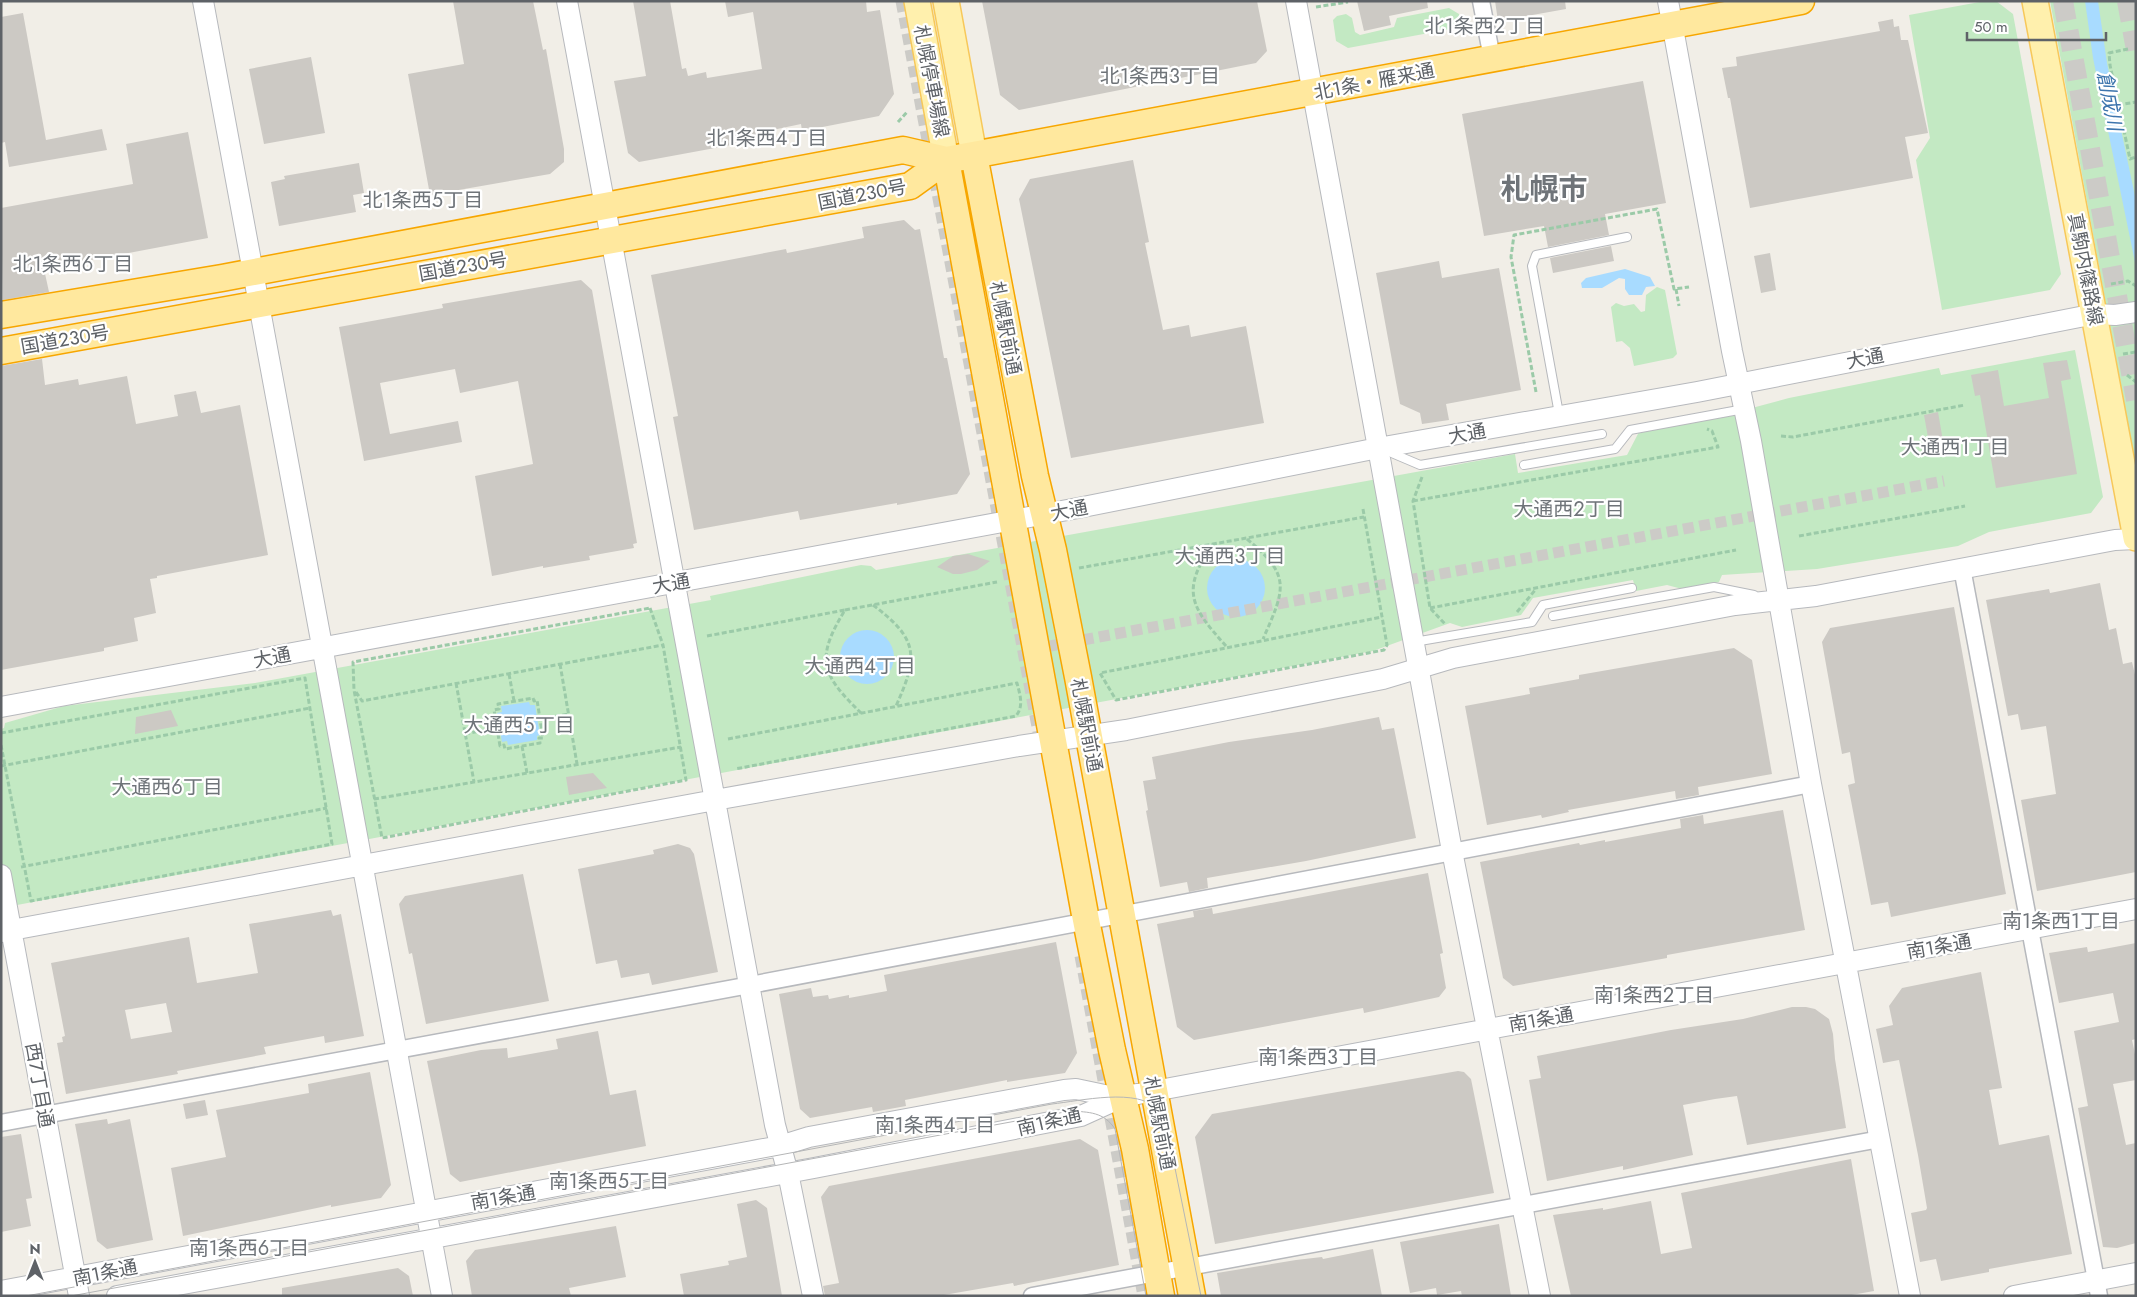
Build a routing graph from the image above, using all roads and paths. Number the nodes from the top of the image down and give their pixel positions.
1 (203, 1) edge
2 (567, 1) edge
3 (917, 1) edge
4 (946, 1) edge
5 (1481, 1) edge
6 (1801, 1) edge
7 (2035, 1) edge
8 (1348, 2) edge
9 (1306, 4) edge
10 (1671, 13) edge
11 (2128, 48) dead end
12 (1492, 58) junction
13 (1313, 92) junction
14 (2136, 102) edge
15 (2118, 105) junction
16 (907, 112) dead end
17 (898, 122) dead end
18 (974, 155) junction
19 (2136, 158) edge
20 (946, 160) junction
21 (605, 204) junction
22 (1627, 237) dead end
23 (612, 239) junction
24 (253, 272) junction
25 (2111, 284) dead end
26 (1689, 286) dead end
27 (2136, 286) edge
28 (1676, 289) junction
29 (259, 303) junction
30 (1679, 306) dead end
31 (2136, 312) edge
32 (2095, 314) junction
33 (1, 315) edge
34 (1, 351) edge
35 (2136, 352) edge
36 (2123, 354) dead end
37 (2127, 374) dead end
38 (2136, 382) edge
39 (1738, 383) junction
40 (1536, 392) dead end
41 (1964, 405) dead end
42 (1744, 408) junction
43 (1560, 416) junction
44 (1704, 428) dead end
45 (1602, 434) dead end
46 (1782, 436) dead end
47 (1378, 448) junction
48 (1524, 465) dead end
49 (1423, 476) dead end
50 (1413, 501) junction
51 (1964, 506) dead end
52 (1363, 509) dead end
53 (1044, 514) junction
54 (1364, 517) junction
55 (1013, 520) junction
56 (1800, 536) dead end
57 (2136, 538) edge
58 (1246, 539) junction
59 (1213, 544) junction
60 (1736, 550) dead end
61 (1079, 568) dead end
62 (1962, 568) junction
63 (675, 582) junction
64 (997, 582) dead end
65 (1632, 588) dead end
66 (1778, 600) junction
67 (874, 605) junction
68 (1430, 608) junction
69 (845, 610) junction
70 (1553, 616) dead end
71 (1382, 617) junction
72 (1447, 626) dead end
73 (707, 636) dead end
74 (1263, 640) junction
75 (1414, 642) junction
76 (663, 645) junction
77 (1226, 646) junction
78 (323, 647) junction
79 (560, 664) junction
80 (1418, 669) junction
81 (509, 674) junction
82 (456, 683) junction
83 (354, 690) junction
84 (312, 694) dead end
85 (514, 701) junction
86 (896, 706) junction
87 (1, 707) edge
88 (309, 709) junction
89 (861, 713) junction
90 (569, 714) junction
91 (540, 719) junction
92 (497, 728) junction
93 (1, 733) edge
94 (465, 734) junction
95 (1088, 735) junction
96 (728, 739) dead end
97 (1053, 741) junction
98 (1, 746) edge
99 (522, 746) junction
100 (681, 747) junction
101 (577, 764) junction
102 (3, 766) edge
103 (735, 769) dead end
104 (527, 773) junction
105 (474, 782) junction
106 (1811, 784) junction
107 (374, 799) junction
108 (715, 800) junction
109 (326, 808) junction
110 (334, 820) dead end
111 (328, 821) junction
112 (1452, 851) junction
113 (363, 865) junction
114 (23, 867) junction
115 (1, 875) edge
116 (2136, 909) edge
117 (1121, 913) junction
118 (1086, 920) junction
119 (2030, 930) junction
120 (6, 932) edge
121 (1845, 962) junction
122 (750, 985) junction
123 (1487, 1028) junction
124 (397, 1048) junction
125 (1153, 1091) junction
126 (1123, 1097) junction
127 (45, 1114) junction
128 (1, 1122) edge
129 (1880, 1139) junction
130 (780, 1146) junction
131 (788, 1172) junction
132 (1523, 1204) junction
133 (427, 1211) junction
134 (431, 1237) junction
135 (1186, 1269) junction
136 (2136, 1273) edge
137 (1159, 1284) edge
138 (77, 1287) edge
139 (2097, 1288) edge
140 (1, 1291) edge
141 (117, 1296) edge
142 (442, 1296) edge
143 (813, 1296) edge
144 (1032, 1296) edge
145 (1192, 1296) edge
146 (1540, 1296) edge
147 (1910, 1296) edge
148 (2014, 1296) edge

1 - 24 street
2 - 21 street
3 - 20 main road, 札幌停車場線
4 - 18 main road, 札幌停車場線
5 - 12 street
6 - 10 highway, 北1条・雁来通
7 - 32 main road, 真駒内篠路線
8 - 9 path
9 - 13 street
10 - 12 highway, 北1条・雁来通
10 - 39 street
11 - 15 path
12 - 13 highway, 北1条・雁来通
13 - 18 highway, 北1条・雁来通
13 - 47 street
14 - 15 path
15 - 19 path
16 - 17 path
18 - 20 highway, 北1条・雁来通
18 - 53 highway, 札幌駅前通
20 - 21 highway, 国道230号
20 - 23 highway, 国道230号
20 - 55 highway, 札幌駅前通
21 - 23 street
21 - 24 highway, 国道230号
22 - 43 lane
23 - 29 highway, 国道230号
23 - 63 street
24 - 29 street
24 - 33 highway, 国道230号
25 - 27 path
26 - 28 path
28 - 30 path
28 - 40 path
29 - 34 highway, 国道230号
29 - 78 street
31 - 32 street, 大通
32 - 39 street, 大通
32 - 57 main road, 真駒内篠路線
35 - 36 path
37 - 38 path
39 - 42 street
39 - 43 street, 大通
41 - 46 path
42 - 48 lane
42 - 66 street
43 - 47 street, 大通
44 - 50 path
45 - 47 lane
47 - 53 street, 大通
47 - 75 street
49 - 50 path
50 - 68 path
51 - 56 path
52 - 54 path
53 - 55 street, 大通
53 - 95 highway, 札幌駅前通
54 - 58 path
54 - 71 path
55 - 63 street, 大通
55 - 97 highway, 札幌駅前通
57 - 62 street
58 - 59 path
58 - 74 path
59 - 61 path
59 - 77 path
60 - 68 path
62 - 66 street
62 - 119 street
63 - 78 street, 大通
63 - 108 street
64 - 67 path
65 - 75 lane
66 - 70 lane
66 - 80 street
66 - 106 street
67 - 69 path
67 - 86 path
68 - 72 path
69 - 73 path
69 - 89 path
71 - 74 path
71 - 77 path
74 - 77 path
75 - 80 street
76 - 79 path
76 - 83 path
76 - 100 path
78 - 87 street, 大通
78 - 113 street
79 - 81 path
79 - 90 path
80 - 95 street
80 - 112 street
81 - 82 path
81 - 85 path
82 - 83 path
82 - 94 path
83 - 107 path
84 - 88 path
85 - 91 path
85 - 92 path
86 - 89 path
86 - 103 path
88 - 93 path
88 - 102 path
88 - 109 path
89 - 96 path
90 - 91 path
90 - 101 path
91 - 99 path
92 - 94 path
92 - 99 path
94 - 105 path
95 - 97 street
95 - 117 highway, 札幌駅前通
97 - 108 street
97 - 118 highway, 札幌駅前通
98 - 102 path
99 - 104 path
100 - 101 path
100 - 107 path
101 - 104 path
102 - 114 path
104 - 105 path
105 - 107 path
106 - 112 street
106 - 121 street
108 - 113 street
108 - 122 street
109 - 111 path
109 - 114 path
110 - 111 path
111 - 114 path
112 - 117 street
112 - 123 street
113 - 120 street
113 - 124 street
115 - 120 street, 西7丁目通
116 - 119 street, 南1条通
117 - 118 street
117 - 125 highway, 札幌駅前通
118 - 122 street
118 - 126 highway, 札幌駅前通
119 - 121 street, 南1条通
119 - 139 street
120 - 127 street, 西7丁目通
121 - 123 street, 南1条通
121 - 129 street
122 - 124 street
122 - 130 street
123 - 125 street, 南1条通
123 - 132 street
124 - 127 street
124 - 133 street
125 - 126 street, 南1条通
125 - 135 highway, 札幌駅前通
126 - 130 street, 南1条通
126 - 131 street, 南1条通
126 - 137 highway, 札幌駅前通
127 - 128 street
127 - 138 street, 西7丁目通
129 - 132 street
129 - 147 street
130 - 131 street
130 - 133 street, 南1条通
131 - 134 street, 南1条通
131 - 143 street
132 - 135 street
132 - 146 street
133 - 134 street
133 - 138 street, 南1条通
134 - 141 street, 南1条通
134 - 142 street
135 - 137 street
135 - 145 highway, 札幌駅前通
136 - 139 street
137 - 144 street
138 - 140 street, 南1条通
139 - 148 street

